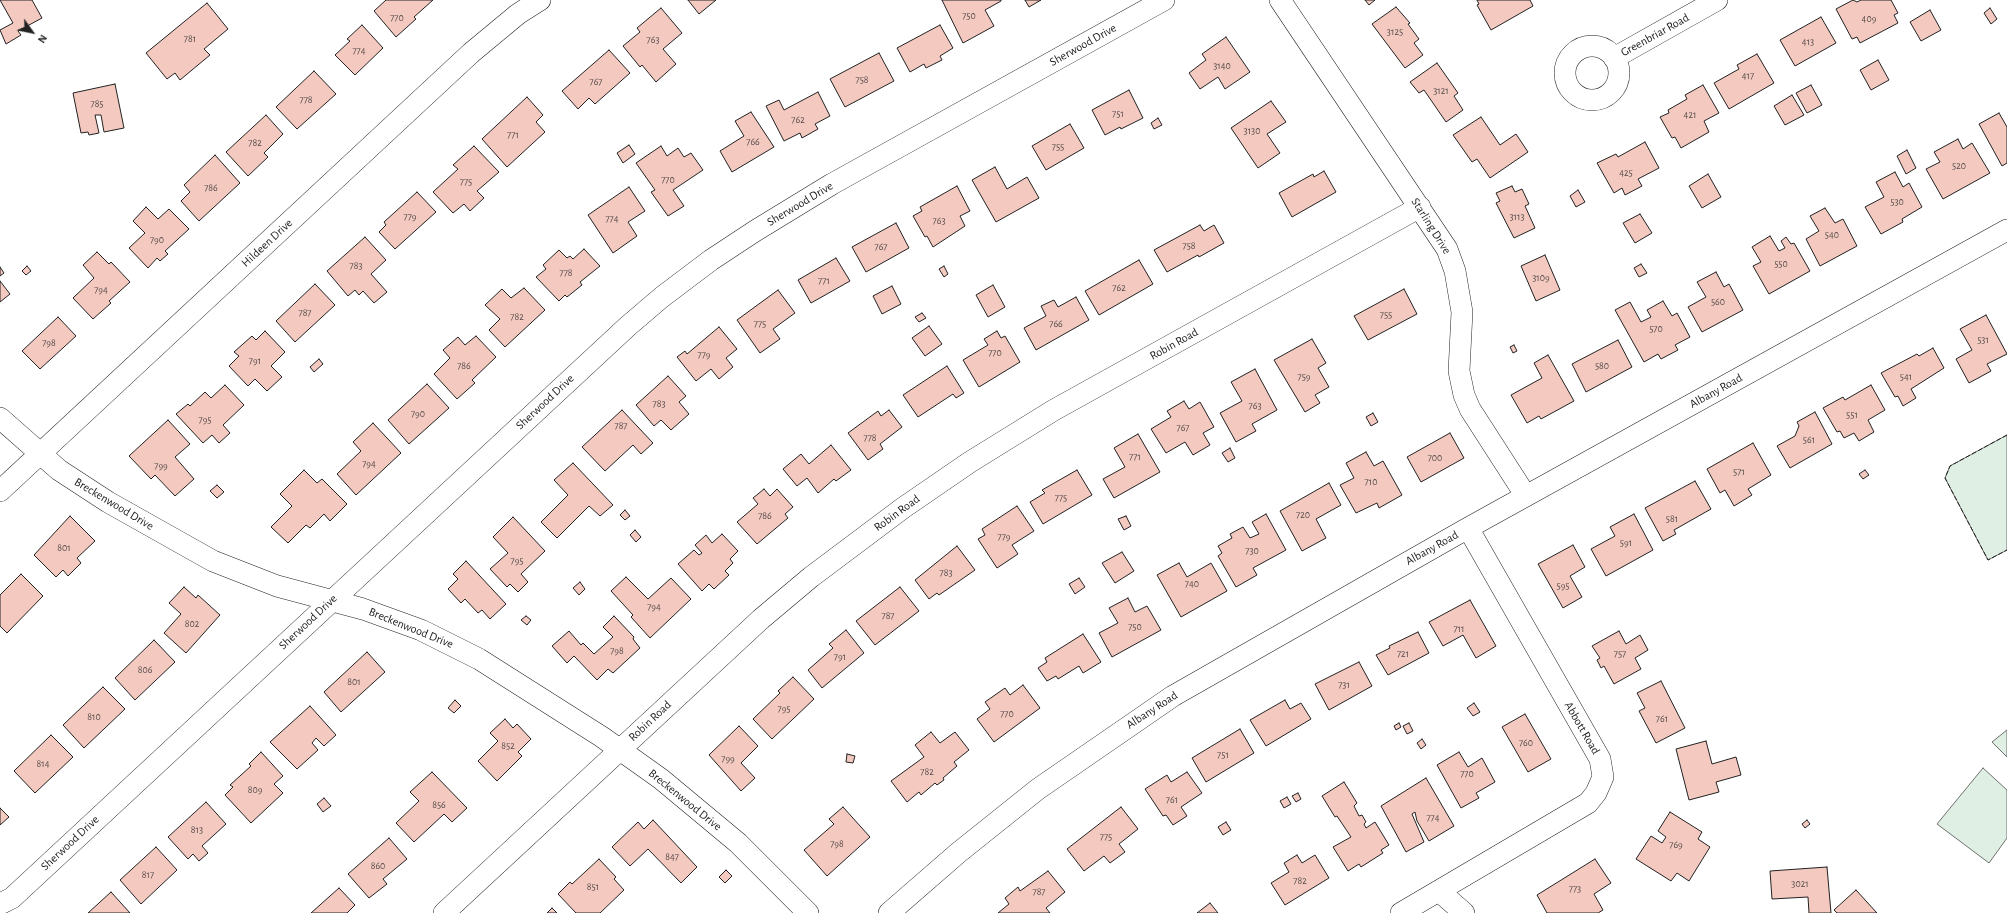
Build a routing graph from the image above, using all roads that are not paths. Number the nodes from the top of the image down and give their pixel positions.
1 (540, 0) edge
2 (1164, 0) edge
3 (1280, 0) edge
4 (1717, 0) edge
5 (1614, 58) dead end
6 (1420, 207) junction
7 (2007, 230) edge
8 (0, 418) edge
9 (39, 455) junction
10 (0, 491) edge
11 (1526, 496) junction
12 (1468, 528) junction
13 (330, 601) junction
14 (620, 749) junction
15 (1438, 891) junction
16 (0, 904) edge
17 (444, 913) edge
18 (808, 913) edge
19 (889, 913) edge
20 (1401, 913) edge
21 (1464, 913) edge

1 - 9 street, Hildeen Drive
2 - 13 street, Sherwood Drive
3 - 6 street, Starling Drive
4 - 5 street, Greenbriar Road
6 - 11 street, Starling Drive
6 - 14 street, Robin Road
7 - 11 street, Albany Road
8 - 9 street, Breckenwood Drive
9 - 10 street, Hildeen Drive
9 - 13 street, Breckenwood Drive
11 - 12 street, Albany Road
12 - 15 street, Abbott Road
12 - 19 street, Albany Road
13 - 14 street, Breckenwood Drive
13 - 16 street, Sherwood Drive
14 - 17 street, Robin Road
14 - 18 street, Breckenwood Drive
15 - 20 street, Abbott Road
15 - 21 street

